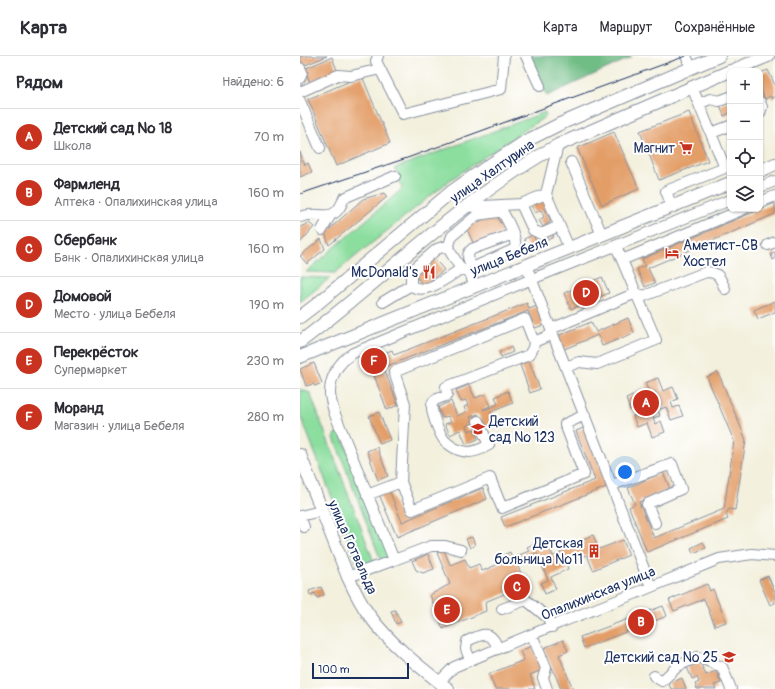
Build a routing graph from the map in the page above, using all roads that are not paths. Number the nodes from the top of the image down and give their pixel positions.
1 (504, 56) edge
2 (526, 56) edge
3 (719, 56) edge
4 (768, 56) edge
5 (376, 61) edge
6 (689, 62) edge
7 (300, 68) edge
8 (738, 68) edge
9 (727, 72) edge
10 (300, 78) edge
11 (540, 86) dead end
12 (692, 87) junction
13 (300, 92) edge
14 (727, 98) edge
15 (300, 101) edge
16 (699, 104) junction
17 (727, 127) edge
18 (711, 134) junction
19 (558, 144) junction
20 (320, 148) dead end
21 (571, 162) dead end
22 (775, 164) edge
23 (727, 167) edge
24 (763, 170) edge
25 (395, 176) dead end
26 (775, 181) edge
27 (727, 184) edge
28 (763, 186) edge
29 (546, 194) junction
30 (775, 196) edge
31 (727, 201) edge
32 (763, 201) edge
33 (521, 204) junction
34 (672, 206) junction
35 (465, 207) junction
36 (501, 209) junction
37 (737, 212) edge
38 (330, 216) junction
39 (300, 217) edge
40 (559, 226) junction
41 (322, 230) dead end
42 (513, 234) junction
43 (602, 235) junction
44 (616, 246) junction
45 (448, 248) junction
46 (569, 248) junction
47 (622, 260) junction
48 (526, 265) junction
49 (468, 270) junction
50 (532, 279) junction
51 (411, 285) junction
52 (474, 286) junction
53 (724, 288) dead end
54 (636, 293) junction
55 (383, 302) dead end
56 (300, 317) edge
57 (552, 331) junction
58 (300, 342) edge
59 (534, 342) junction
60 (300, 357) edge
61 (566, 367) junction
62 (584, 415) junction
63 (478, 421) dead end
64 (300, 455) edge
65 (400, 482) junction
66 (612, 485) junction
67 (367, 495) junction
68 (321, 511) junction
69 (300, 516) edge
70 (654, 523) dead end
71 (304, 527) dead end
72 (461, 550) dead end
73 (775, 556) edge
74 (394, 560) junction
75 (348, 577) junction
76 (651, 587) junction
77 (502, 609) dead end
78 (552, 626) junction
79 (532, 635) junction
80 (498, 649) junction
81 (470, 660) junction
82 (660, 682) edge
83 (444, 685) edge
84 (547, 689) edge
85 (731, 689) edge

1 - 5 street
2 - 11 street
3 - 6 main road, улица Халтурина
4 - 8 main road, улица Халтурина
5 - 13 street
6 - 56 main road, улица Халтурина
7 - 10 street
9 - 12 main road, улица Халтурина
12 - 16 street
12 - 19 main road, улица Халтурина
14 - 16 street
15 - 20 street
16 - 18 street
17 - 18 street
18 - 23 street
19 - 29 street
19 - 35 main road, улица Халтурина
21 - 43 street
22 - 24 main road
23 - 34 street
25 - 38 street
26 - 28 street
27 - 34 main road, улица Бебеля
29 - 33 street
29 - 40 street
30 - 32 street
31 - 44 street
33 - 36 street
33 - 40 street
34 - 43 main road, улица Бебеля
35 - 36 street
35 - 58 main road, улица Халтурина
36 - 42 street
36 - 45 street
37 - 47 street
38 - 39 street
38 - 41 street
40 - 46 street
42 - 49 street
42 - 49 street
43 - 46 main road, улица Бебеля
44 - 47 street
44 - 50 street
45 - 49 street
45 - 51 street
46 - 48 main road, улица Бебеля
47 - 54 street
48 - 50 street
48 - 52 main road, улица Бебеля
49 - 51 street
49 - 52 street
50 - 57 street
50 - 67 street
51 - 55 street
52 - 60 main road, улица Бебеля
53 - 54 street
54 - 57 street
54 - 61 street
57 - 59 street
57 - 61 street
59 - 63 street
59 - 65 street
61 - 62 street
62 - 65 street
62 - 66 street
64 - 68 main road, улица Готвальда
65 - 67 street
66 - 70 street
66 - 76 street
67 - 74 street
68 - 69 street
68 - 75 main road, улица Готвальда
69 - 71 street
72 - 74 street
73 - 76 street, Опалихинская улица
74 - 75 street
75 - 83 main road, улица Готвальда
76 - 78 street, Опалихинская улица
77 - 78 street
78 - 79 street, Опалихинская улица
79 - 80 street, Опалихинская улица
79 - 84 street
80 - 81 street, Опалихинская улица
80 - 81 street
81 - 83 street, Опалихинская улица
82 - 85 street

